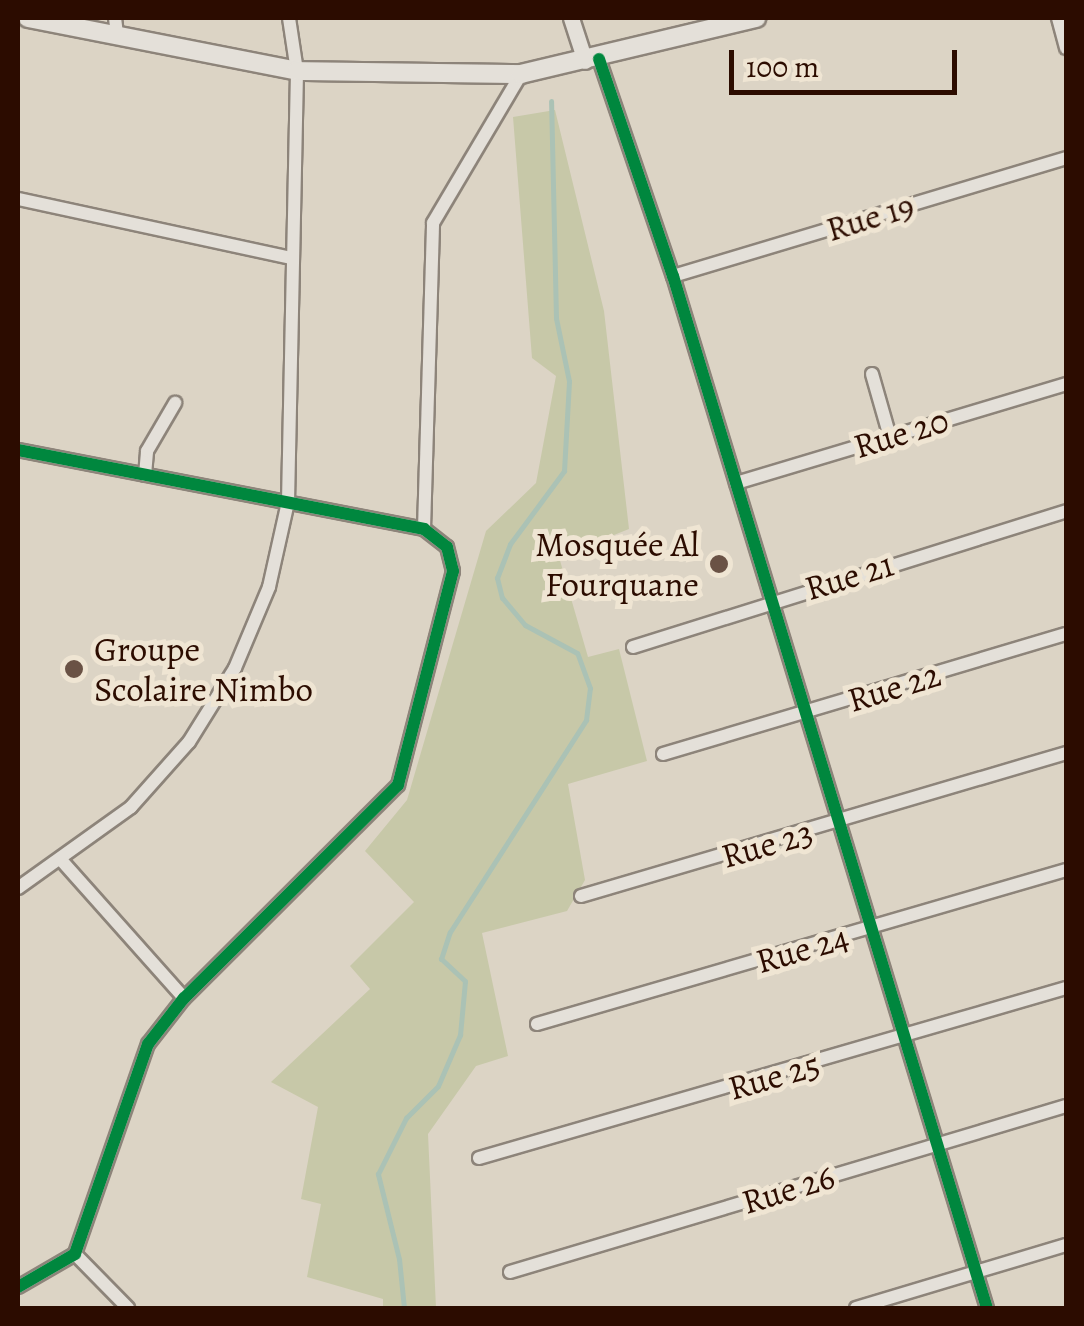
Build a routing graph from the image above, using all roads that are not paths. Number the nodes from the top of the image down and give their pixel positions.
1 (28, 18) edge
2 (289, 18) edge
3 (570, 18) edge
4 (756, 18) edge
5 (1058, 18) edge
6 (116, 26) edge
7 (1066, 48) edge
8 (592, 60) junction
9 (297, 71) junction
10 (521, 74) junction
11 (1066, 158) edge
12 (18, 199) edge
13 (292, 258) junction
14 (673, 276) junction
15 (872, 374) dead end
16 (1066, 384) edge
17 (176, 402) dead end
18 (890, 437) junction
19 (18, 450) edge
20 (145, 475) junction
21 (736, 483) junction
22 (288, 502) junction
23 (1066, 511) edge
24 (424, 529) junction
25 (771, 599) junction
26 (1066, 634) edge
27 (634, 648) dead end
28 (806, 714) junction
29 (1066, 753) edge
30 (663, 754) dead end
31 (840, 823) junction
32 (62, 861) junction
33 (1066, 870) edge
34 (18, 888) edge
35 (582, 896) dead end
36 (870, 930) junction
37 (1066, 988) edge
38 (184, 998) junction
39 (537, 1024) dead end
40 (902, 1040) junction
41 (1066, 1106) edge
42 (937, 1145) junction
43 (480, 1158) dead end
44 (1066, 1245) edge
45 (76, 1254) junction
46 (510, 1272) dead end
47 (976, 1272) junction
48 (18, 1287) edge
49 (128, 1308) edge
50 (856, 1308) edge
51 (987, 1308) edge

1 - 6 main road
2 - 9 street
3 - 8 street
4 - 8 main road
5 - 7 street
6 - 9 main road
8 - 10 main road
8 - 14 street
9 - 10 main road
9 - 13 street
10 - 24 street
11 - 14 street, Rue 19
12 - 13 street
13 - 22 street
14 - 21 street
15 - 18 street
16 - 18 street, Rue 20
17 - 20 street
18 - 21 street, Rue 20
19 - 20 street
20 - 22 street
21 - 25 street
22 - 24 street
22 - 32 street
23 - 25 street, Rue 21
24 - 38 street
25 - 27 street, Rue 21
25 - 28 street
26 - 28 street, Rue 22
28 - 30 street, Rue 22
28 - 31 street
29 - 31 street, Rue 23
31 - 35 street, Rue 23
31 - 36 street
32 - 34 street
32 - 38 street
33 - 36 street, Rue 24
36 - 39 street, Rue 24
36 - 40 street
37 - 40 street, Rue 25
38 - 45 street
40 - 42 street
40 - 43 street, Rue 25
41 - 42 street, Rue 26
42 - 46 street, Rue 26
42 - 47 street
44 - 47 street
45 - 48 street
45 - 49 street
47 - 50 street
47 - 51 street

